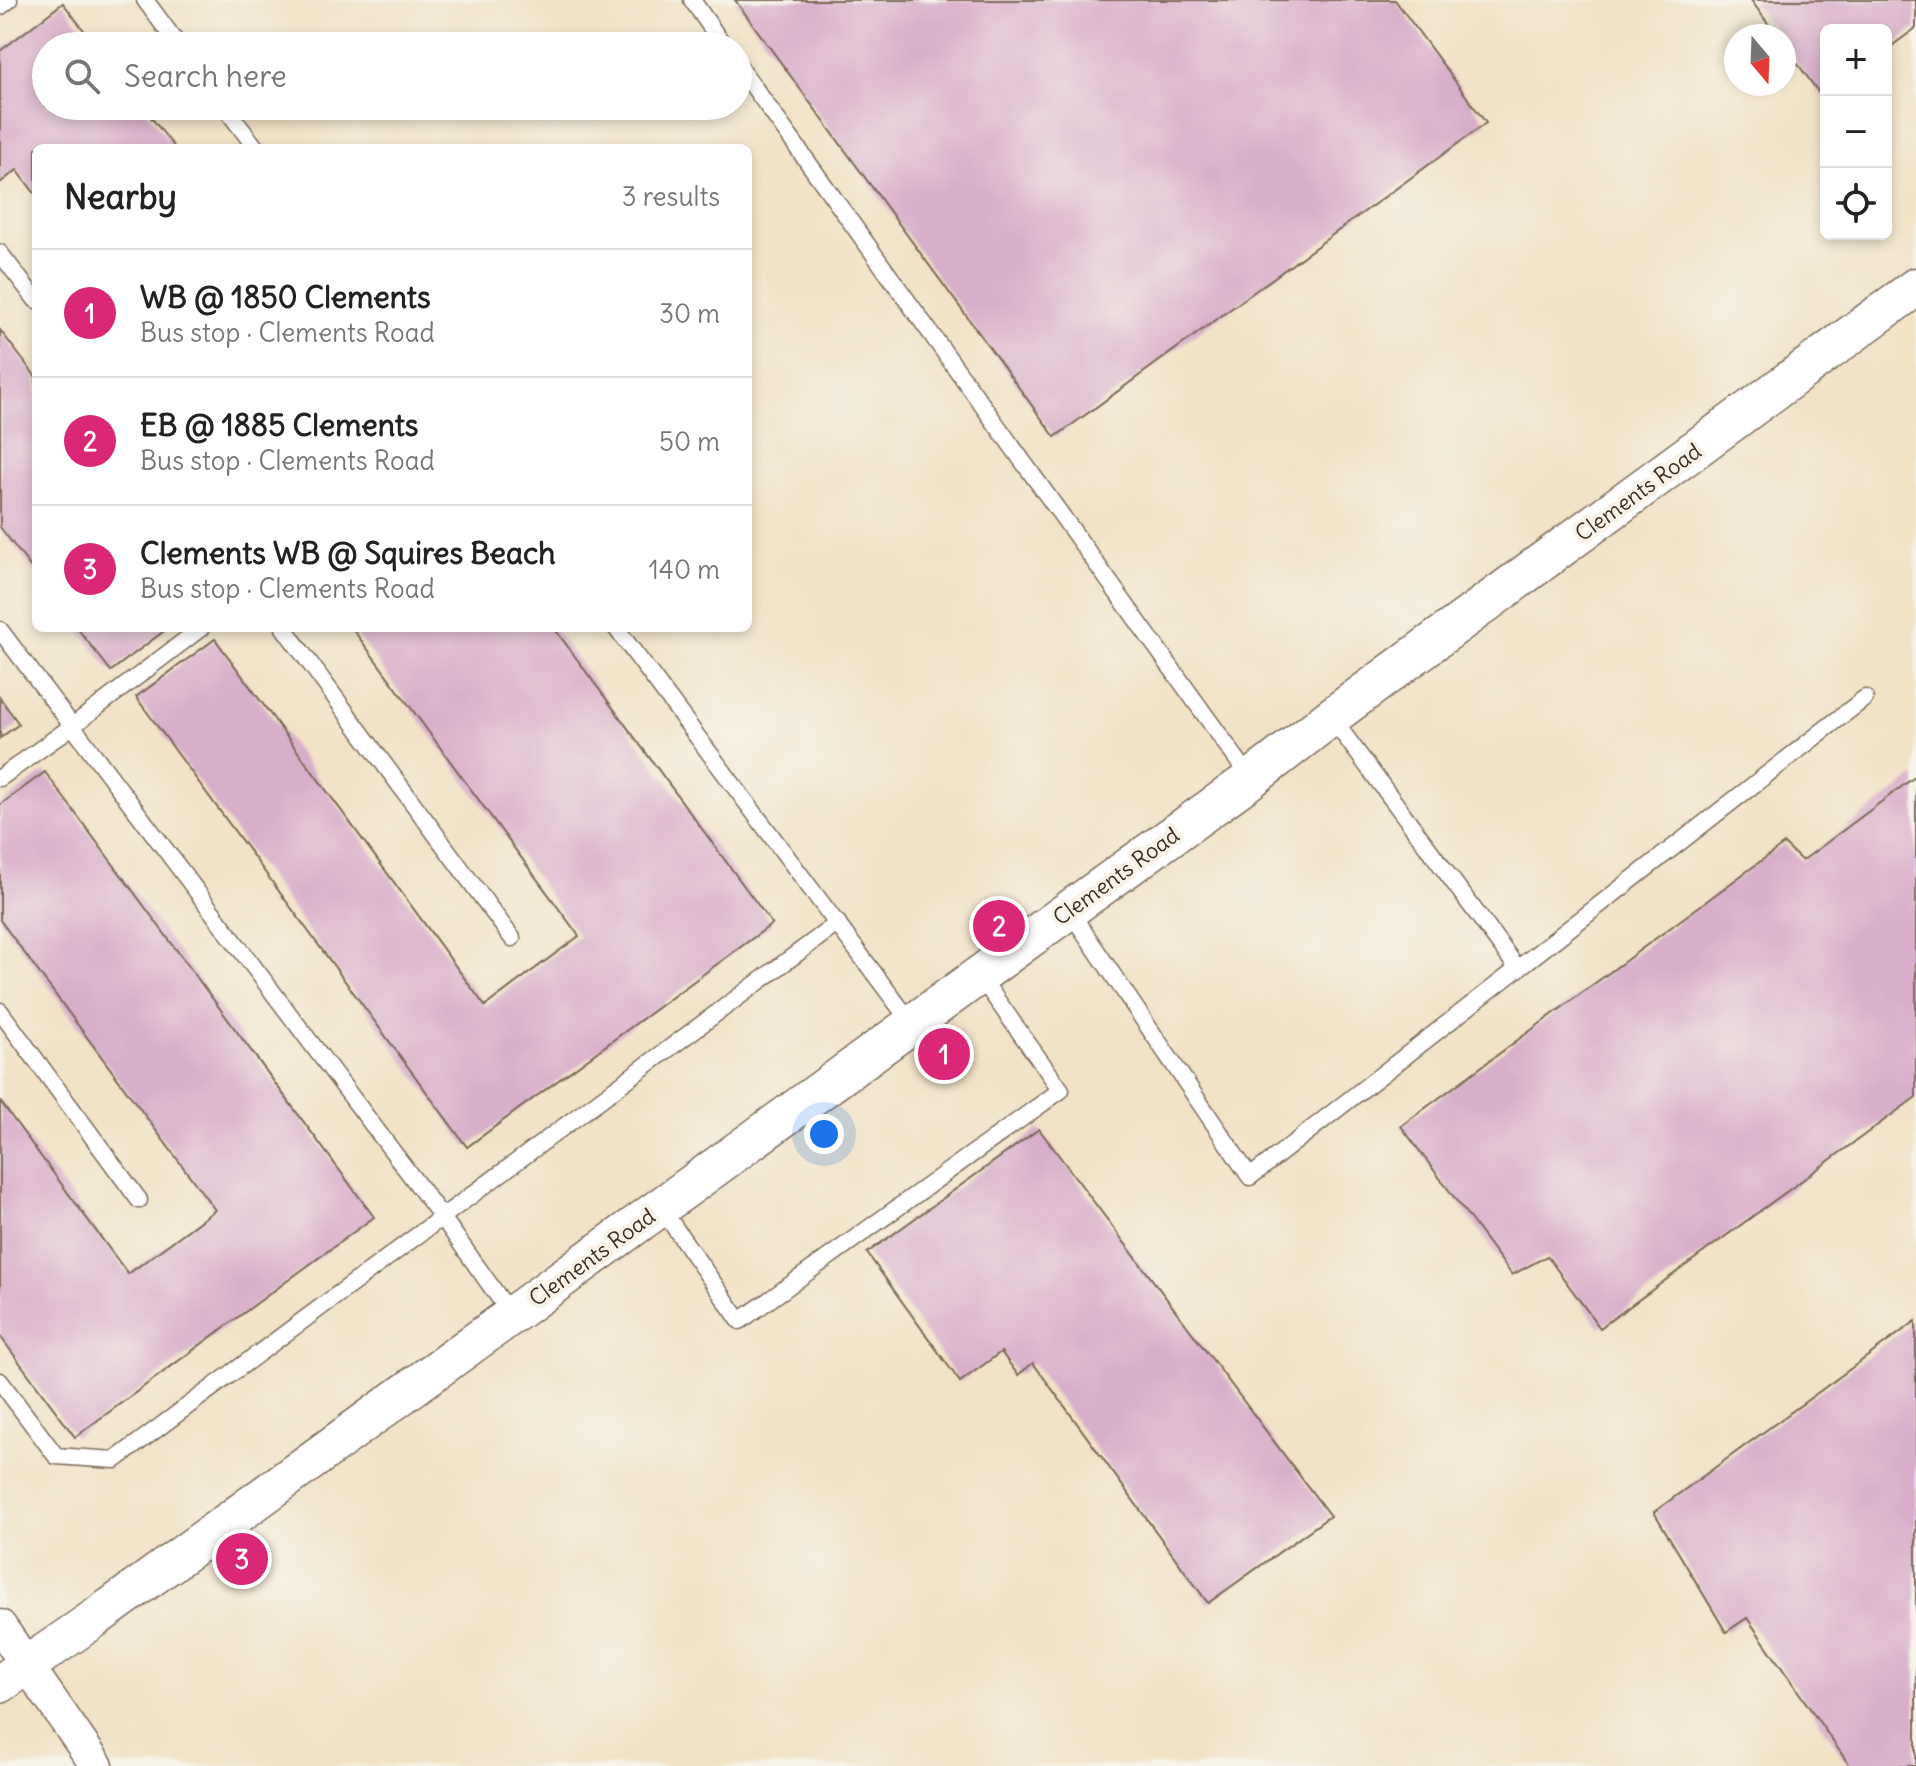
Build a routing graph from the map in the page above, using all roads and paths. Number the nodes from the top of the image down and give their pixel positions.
1 (9, 0) edge
2 (145, 0) edge
3 (692, 0) edge
4 (0, 7) edge
5 (169, 32) edge
6 (714, 32) edge
7 (752, 84) edge
8 (235, 120) edge
9 (253, 144) edge
10 (0, 253) edge
11 (1916, 287) edge
12 (32, 295) edge
13 (0, 630) edge
14 (196, 632) edge
15 (287, 632) edge
16 (619, 632) edge
17 (1865, 698) dead end
18 (1331, 717) junction
19 (71, 727) junction
20 (0, 778) edge
21 (1251, 779) junction
22 (1069, 910) junction
23 (838, 923) junction
24 (512, 938) dead end
25 (1518, 969) junction
26 (979, 975) junction
27 (0, 1011) edge
28 (912, 1024) junction
29 (139, 1200) dead end
30 (661, 1208) junction
31 (442, 1217) junction
32 (512, 1316) junction
33 (0, 1381) edge
34 (0, 1626) edge
35 (13, 1674) edge
36 (97, 1766) edge

1 - 4 lane
2 - 5 lane
3 - 6 lane
7 - 21 lane
8 - 9 lane
10 - 12 lane
11 - 18 street, Clements Road
13 - 19 lane
14 - 19 lane
15 - 24 lane
16 - 23 lane
17 - 25 lane
18 - 21 street, Clements Road
18 - 25 lane
19 - 20 lane
19 - 31 lane
21 - 22 street, Clements Road
22 - 25 lane
22 - 26 street, Clements Road
23 - 28 lane
23 - 31 lane
26 - 28 street, Clements Road
26 - 30 lane
27 - 29 lane
28 - 30 street, Clements Road
30 - 32 street, Clements Road
31 - 32 lane
31 - 33 lane
32 - 35 street, Clements Road
34 - 35 street
35 - 36 street

